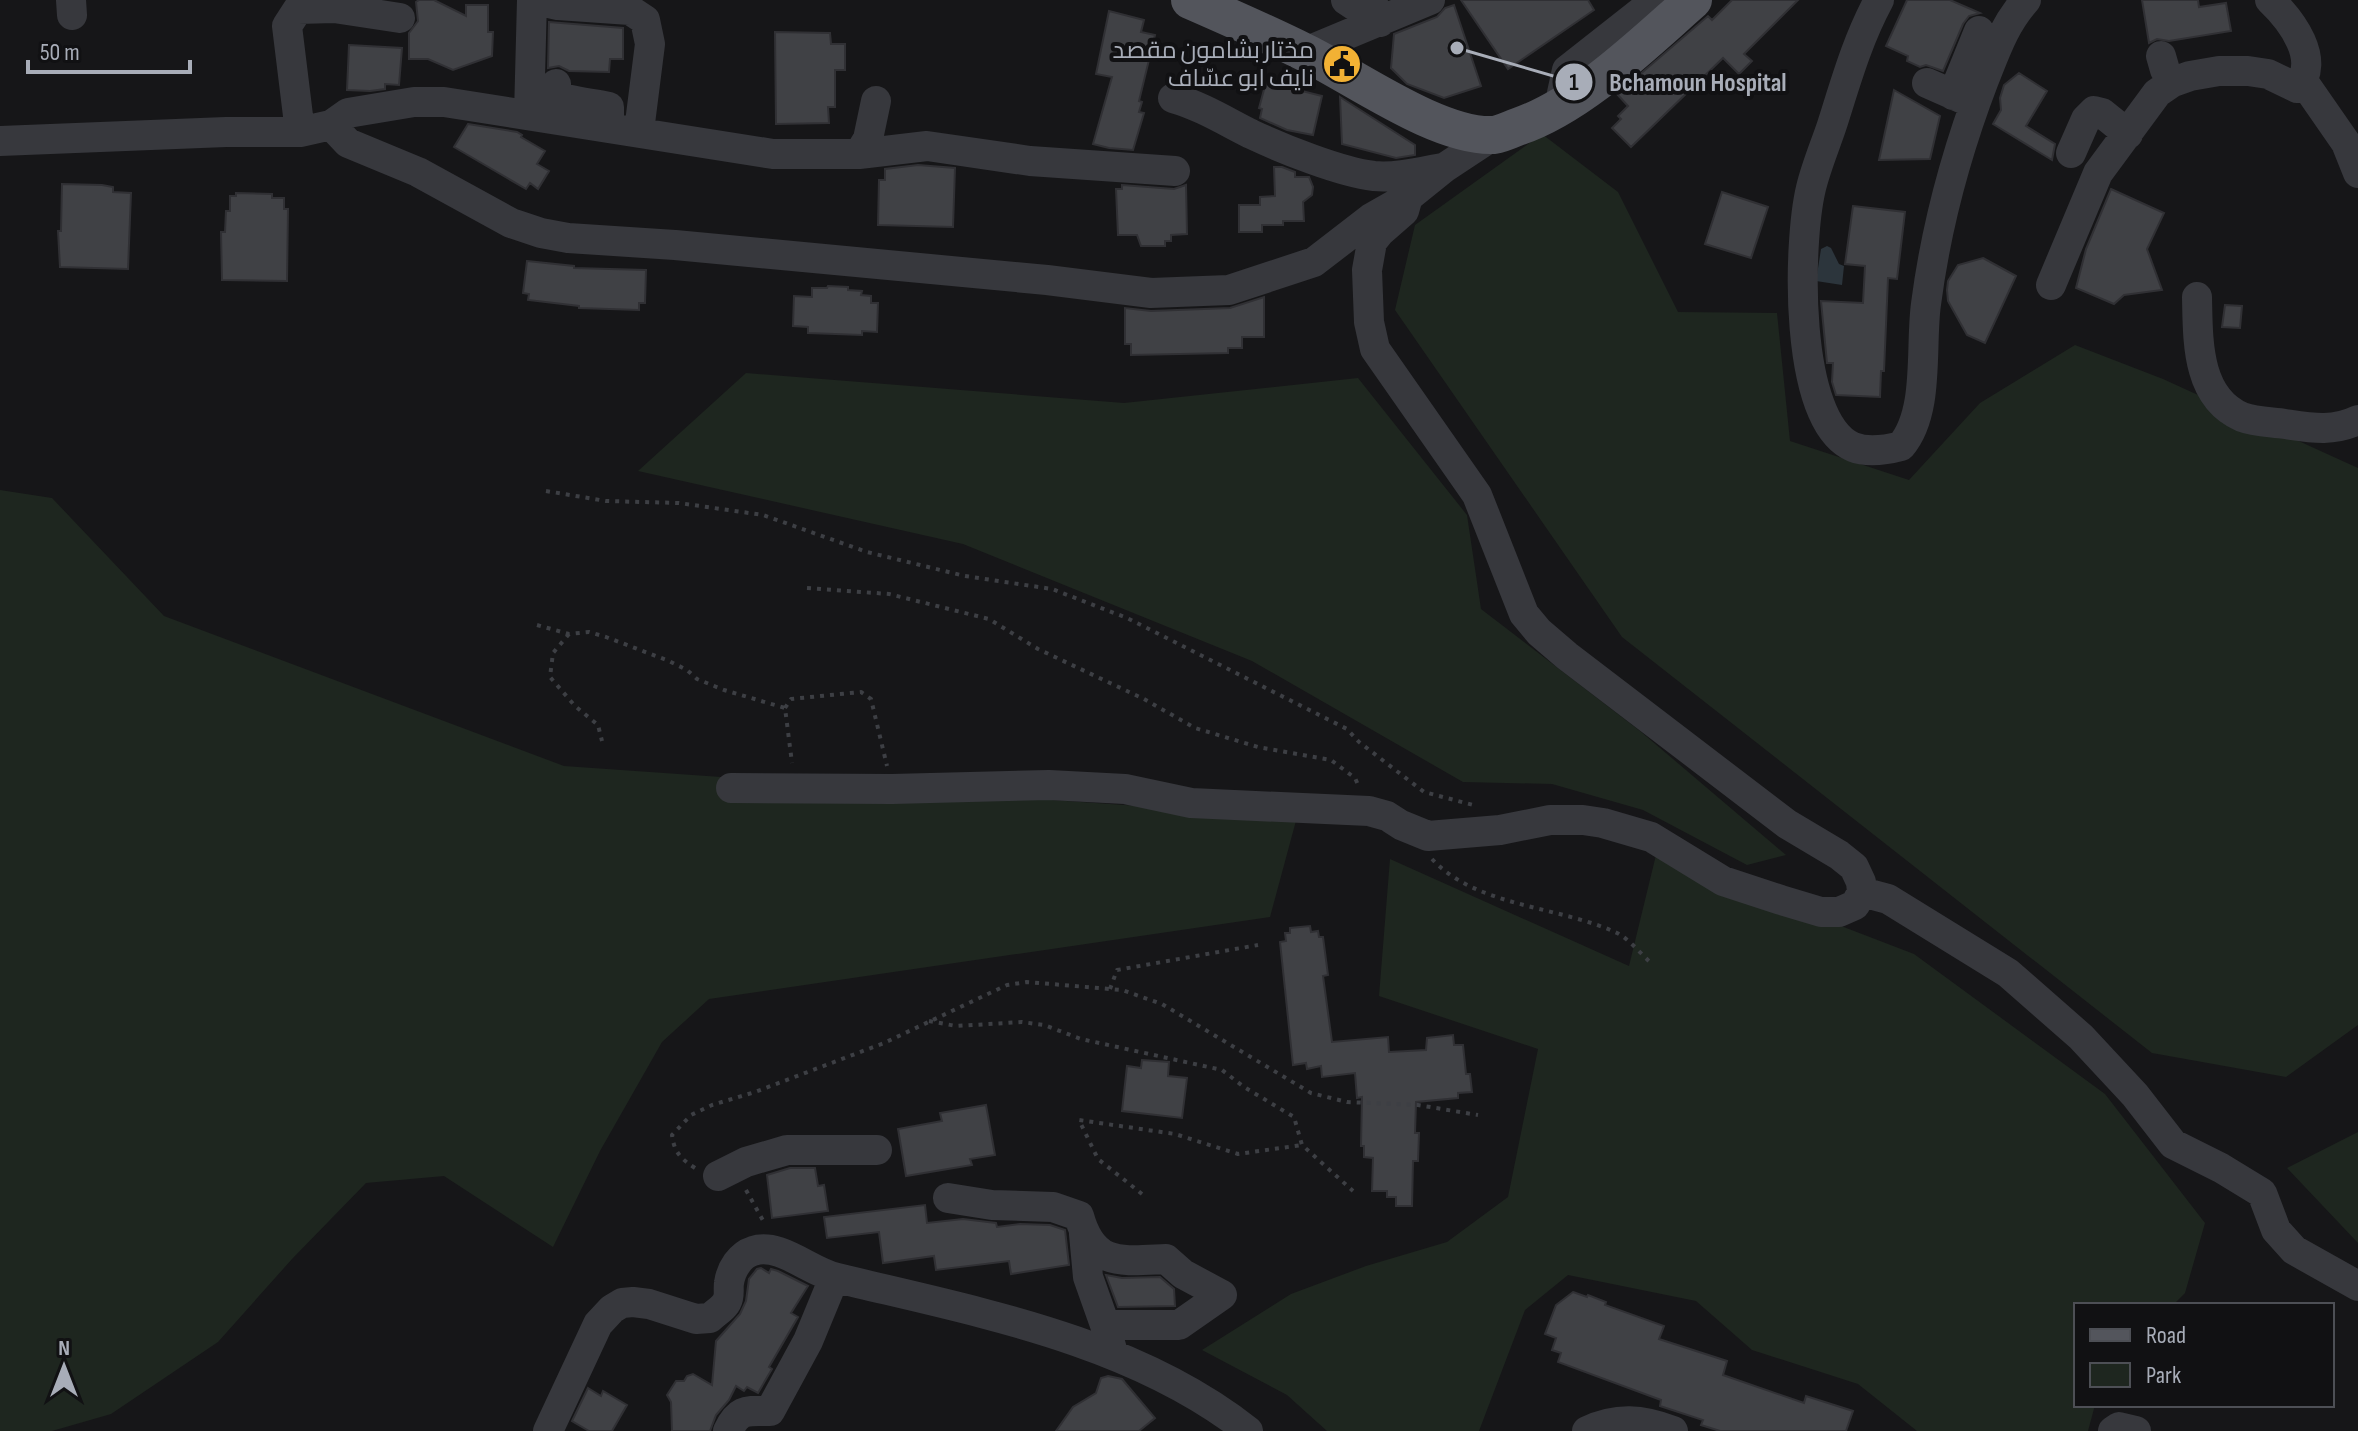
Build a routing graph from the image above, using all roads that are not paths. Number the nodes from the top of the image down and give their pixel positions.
1 (534, 0) edge
2 (1190, 0) edge
3 (1346, 0) edge
4 (1430, 0) edge
5 (1656, 0) edge
6 (1693, 0) edge
7 (1879, 0) edge
8 (2026, 0) edge
9 (2249, 0) edge
10 (2275, 5) edge
11 (400, 18) dead end
12 (1380, 22) junction
13 (1979, 31) dead end
14 (1305, 52) junction
15 (2303, 81) junction
16 (556, 84) dead end
17 (1952, 94) junction
18 (1173, 98) dead end
19 (876, 101) dead end
20 (1559, 107) junction
21 (529, 115) junction
22 (331, 125) junction
23 (609, 128) junction
24 (639, 131) junction
25 (300, 132) junction
26 (2128, 134) junction
27 (1494, 135) junction
28 (0, 141) edge
29 (2071, 153) dead end
30 (859, 154) junction
31 (1444, 168) junction
32 (1175, 171) dead end
33 (2358, 173) edge
34 (1408, 197) junction
35 (2051, 285) dead end
36 (2197, 297) dead end
37 (2358, 420) edge
38 (731, 788) dead end
39 (1862, 892) junction
40 (877, 1150) dead end
41 (718, 1176) road end
42 (948, 1198) dead end
43 (1084, 1234) junction
44 (834, 1278) junction
45 (2358, 1286) edge
46 (1109, 1339) junction
47 (548, 1431) edge
48 (728, 1431) edge
49 (1248, 1431) edge
50 (1587, 1431) edge
51 (1673, 1431) edge
52 (2113, 1431) edge
53 (2136, 1431) edge

1 - 21 street
1 - 24 street
2 - 14 main road
3 - 12 street
4 - 12 street
5 - 20 street
6 - 20 main road
7 - 17 street
8 - 17 street
9 - 10 street
10 - 15 street
11 - 25 street
12 - 14 street
13 - 17 street
14 - 27 main road
15 - 26 street
15 - 33 street
16 - 23 street
18 - 31 street
19 - 30 street
20 - 27 main road
21 - 22 street
21 - 23 street
22 - 25 street
22 - 34 street
23 - 24 street
24 - 30 street
25 - 28 street
26 - 29 street
26 - 35 street
27 - 31 street
30 - 32 street
31 - 34 street
34 - 39 street
36 - 37 street
38 - 39 street
39 - 45 street
40 - 41 street
42 - 43 street
43 - 46 street
43 - 46 street
44 - 46 street
44 - 47 street
44 - 48 street
46 - 49 street
50 - 51 street
52 - 53 street

